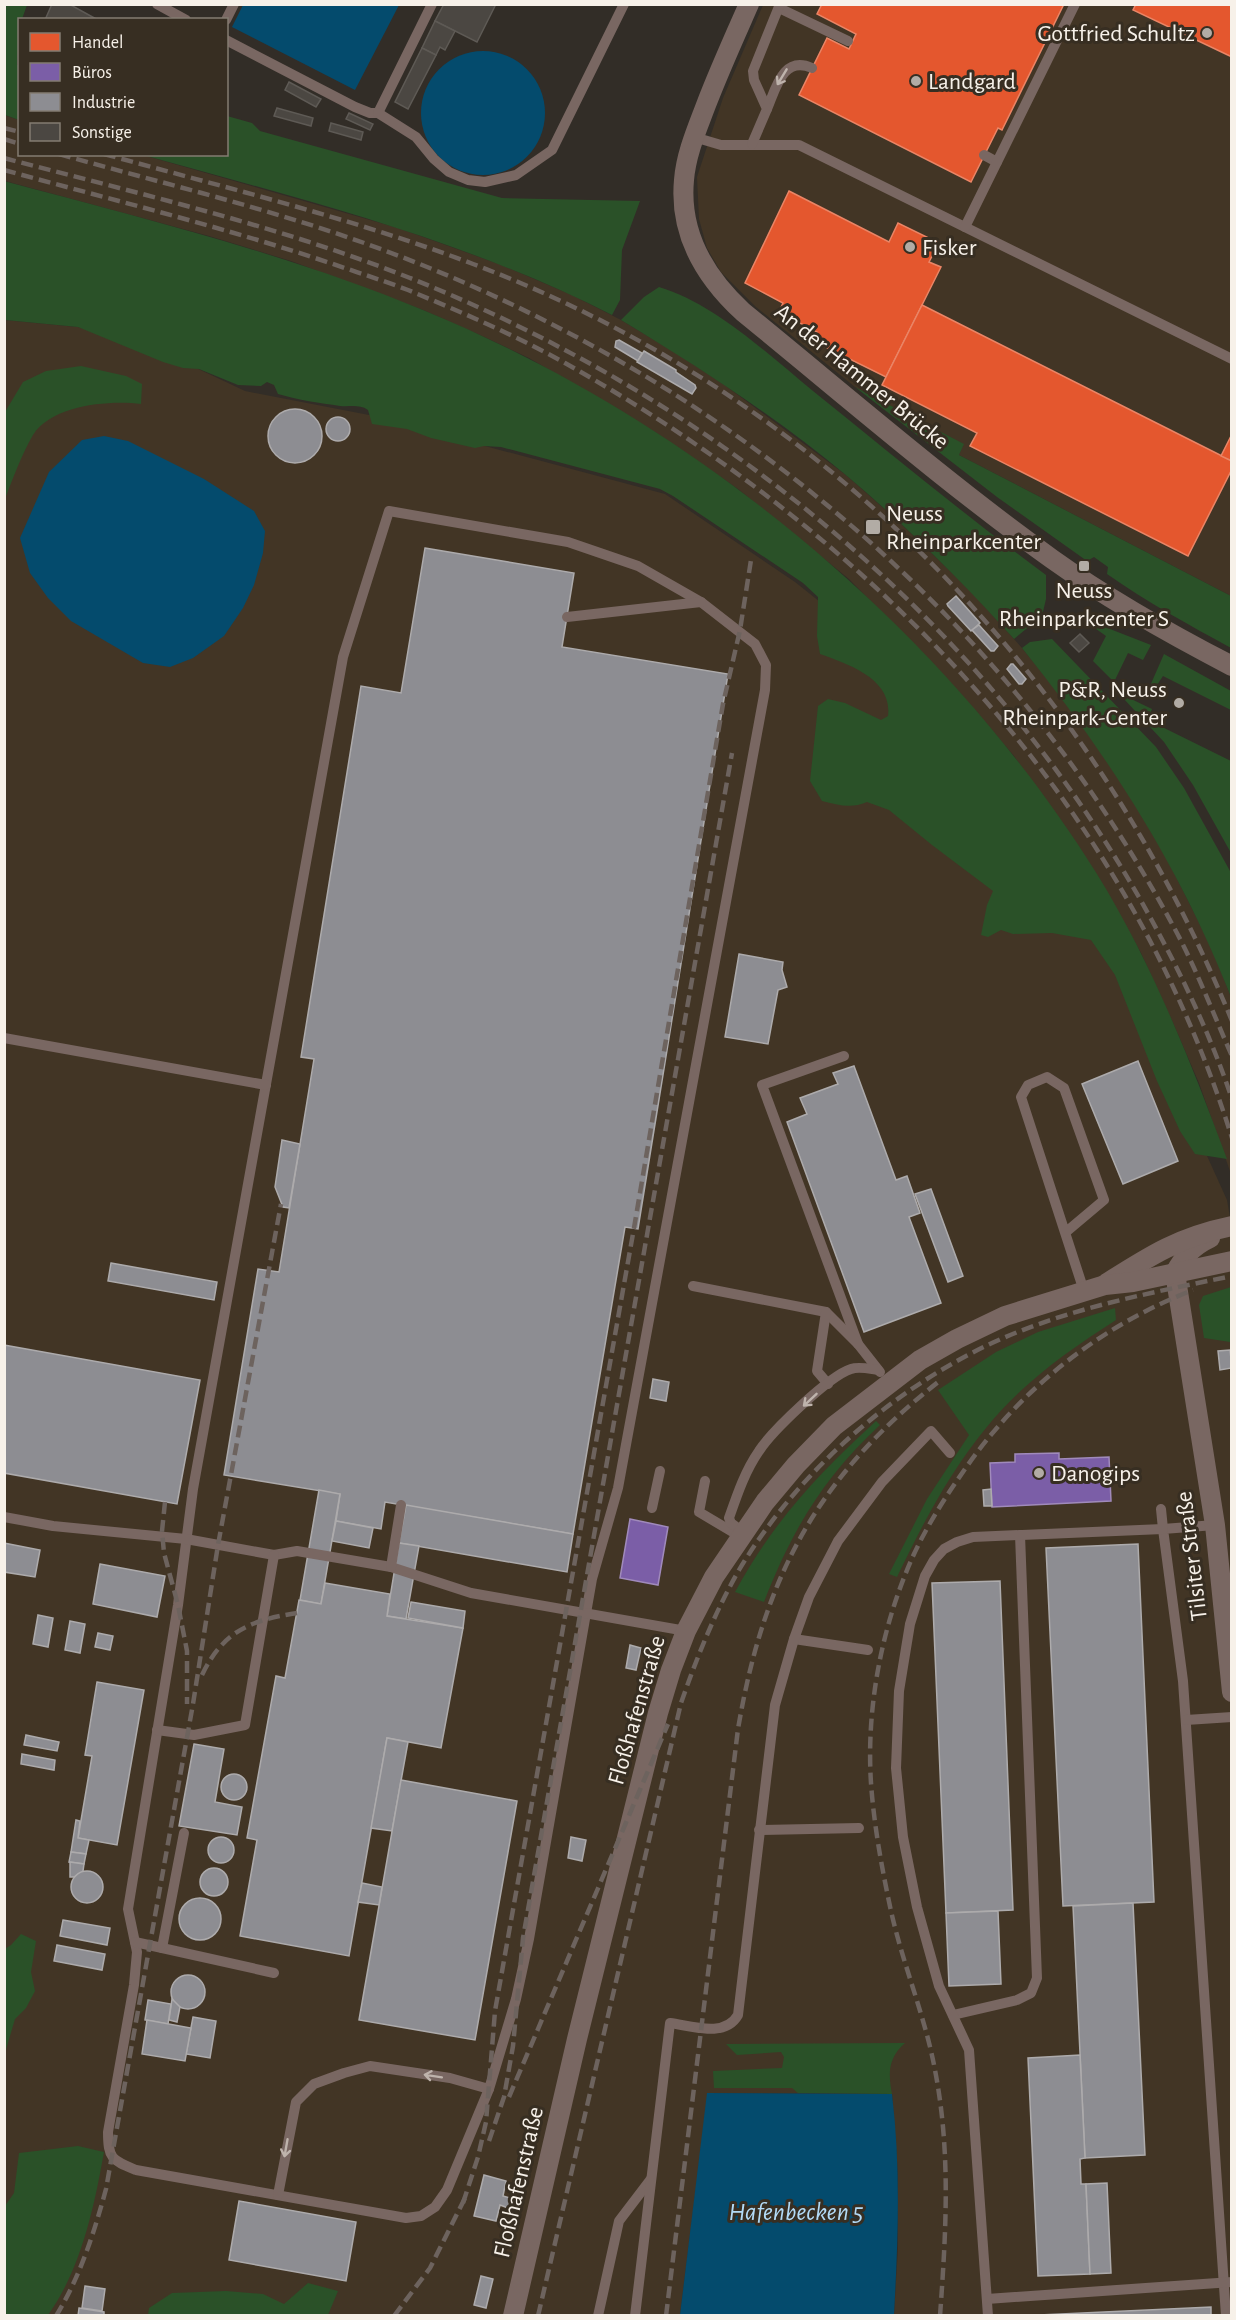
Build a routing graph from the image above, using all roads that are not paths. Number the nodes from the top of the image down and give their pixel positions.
1 (158, 4) edge
2 (234, 4) edge
3 (432, 4) edge
4 (624, 4) edge
5 (749, 4) edge
6 (1075, 4) edge
7 (780, 6) edge
8 (182, 18) edge
9 (227, 18) edge
10 (228, 41) edge
11 (848, 41) dead end
12 (812, 68) dead end
13 (767, 109) junction
14 (378, 113) junction
15 (694, 137) junction
16 (752, 144) junction
17 (984, 155) dead end
18 (996, 162) junction
19 (964, 227) junction
20 (1232, 359) edge
21 (701, 602) junction
22 (567, 617) dead end
23 (1232, 666) edge
24 (4, 1038) edge
25 (844, 1056) dead end
26 (266, 1085) junction
27 (1232, 1227) edge
28 (1066, 1232) junction
29 (1232, 1262) edge
30 (1175, 1273) junction
31 (1105, 1285) junction
32 (693, 1286) dead end
33 (1084, 1291) junction
34 (826, 1312) junction
35 (858, 1344) junction
36 (883, 1377) junction
37 (828, 1384) junction
38 (950, 1453) dead end
39 (660, 1472) dead end
40 (705, 1481) dead end
41 (401, 1505) dead end
42 (652, 1508) dead end
43 (1161, 1509) dead end
44 (4, 1517) edge
45 (1215, 1525) junction
46 (1163, 1529) junction
47 (741, 1534) junction
48 (1020, 1535) junction
49 (186, 1539) junction
50 (274, 1555) junction
51 (391, 1567) junction
52 (585, 1614) junction
53 (686, 1631) junction
54 (794, 1640) junction
55 (868, 1650) dead end
56 (1232, 1692) edge
57 (1232, 1717) edge
58 (1186, 1720) junction
59 (158, 1730) junction
60 (859, 1828) dead end
61 (759, 1830) junction
62 (184, 1833) dead end
63 (135, 1942) junction
64 (162, 1948) junction
65 (274, 1973) dead end
66 (953, 2015) junction
67 (489, 2089) junction
68 (652, 2179) junction
69 (278, 2195) junction
70 (1228, 2283) edge
71 (987, 2300) junction
72 (513, 2316) edge
73 (598, 2316) edge
74 (635, 2316) edge
75 (988, 2316) edge
76 (1226, 2316) edge

1 - 8 lane
2 - 9 lane
3 - 14 lane
4 - 14 lane
5 - 15 street, An der Hammer Brücke
6 - 18 lane
7 - 11 lane
7 - 13 lane
10 - 14 lane
12 -> 13 lane
13 - 16 lane
15 - 16 lane
15 - 23 street, An der Hammer Brücke
16 - 19 lane
17 - 18 lane
18 - 19 lane
19 - 20 lane
21 - 22 lane
21 - 26 lane
21 - 52 lane
24 - 26 lane
25 - 35 lane
26 - 49 lane
27 - 30 street, Floßhafenstraße
27 - 31 street, Floßhafenstraße
28 - 28 lane
28 - 33 lane
29 - 30 street, Floßhafenstraße
30 - 31 street, Floßhafenstraße
30 - 45 street, Tilsiter Straße
31 - 33 street, Floßhafenstraße
32 - 34 lane
33 - 36 street, Floßhafenstraße
34 - 35 lane
34 - 37 lane
35 - 36 lane
36 - 37 lane
36 - 47 street, Floßhafenstraße
37 -> 47 lane
38 - 54 lane
39 - 42 lane
40 - 47 lane
41 - 51 lane
43 - 46 lane
44 - 49 lane
45 - 46 lane
45 - 56 street, Tilsiter Straße
46 - 48 lane
46 - 58 lane
47 - 53 street, Floßhafenstraße
48 - 66 lane
48 - 66 lane
49 - 50 lane
49 - 59 lane
50 - 51 lane
50 - 59 lane
51 - 52 lane
52 - 53 lane
52 - 67 lane
53 - 72 street, Floßhafenstraße
54 - 55 lane
54 - 61 lane
57 - 58 lane
58 - 70 lane
59 - 63 lane
60 - 61 lane
61 - 68 lane
62 - 64 lane
63 - 64 lane
63 - 69 lane
64 - 65 lane
66 - 71 lane
67 - 69 lane
67 -> 69 lane
68 - 73 lane
68 - 74 lane
70 - 71 lane
70 - 76 lane
71 - 75 lane

